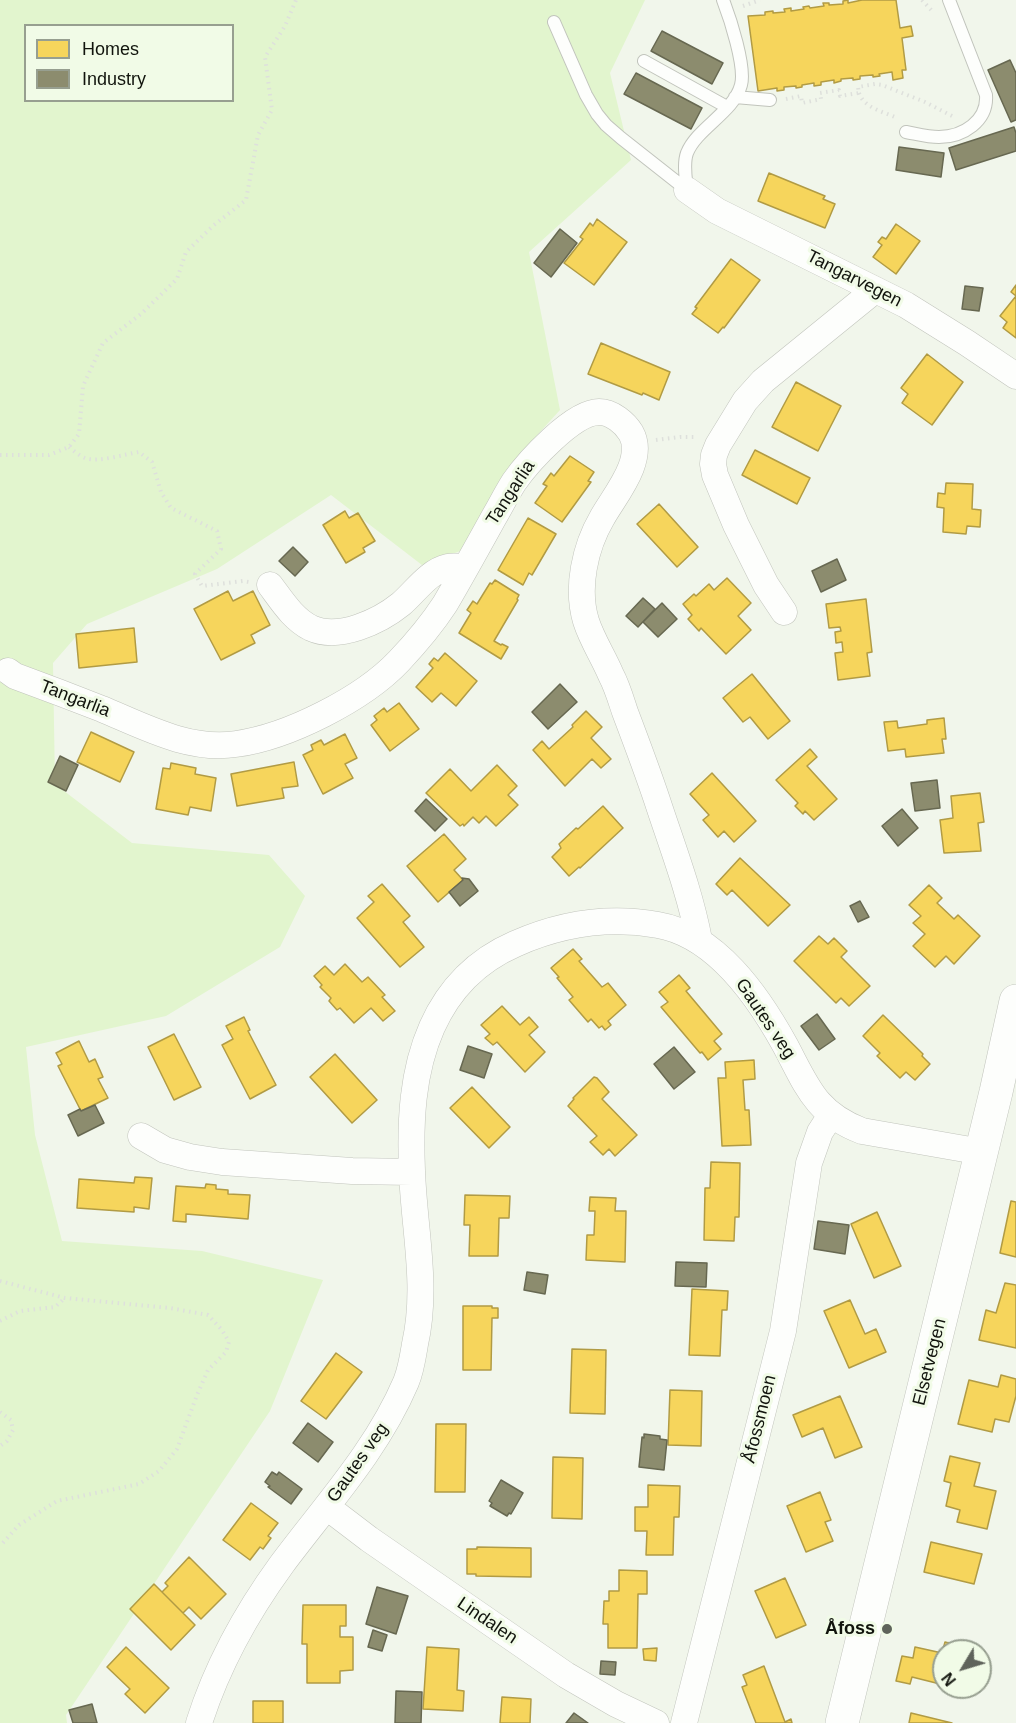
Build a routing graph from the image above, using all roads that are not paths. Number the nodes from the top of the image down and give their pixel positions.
1 (723, 0) edge
2 (949, 0) edge
3 (554, 22) dead end
4 (644, 61) dead end
5 (776, 100) road end
6 (731, 102) junction
7 (906, 132) road end
8 (687, 190) junction
9 (875, 290) junction
10 (1016, 376) edge
11 (466, 567) junction
12 (270, 585) road end
13 (784, 612) dead end
14 (8, 671) dead end
15 (699, 940) junction
16 (1015, 1011) edge
17 (831, 1115) junction
18 (141, 1136) dead end
19 (982, 1152) junction
20 (412, 1172) junction
21 (327, 1507) junction
22 (200, 1723) edge
23 (656, 1723) edge
24 (684, 1723) edge
25 (842, 1723) edge

1 - 6 lane
2 - 7 lane
3 - 8 lane
4 - 6 lane
5 - 6 lane
6 - 8 lane
8 - 9 street, Tangarvegen
9 - 10 street, Tangarvegen
9 - 13 street
11 - 12 street
11 - 14 street, Tangarlia
11 - 15 street, Tangarlia
15 - 17 street, Gautes veg
15 - 20 street, Gautes veg
16 - 19 main road, Elsetvegen
17 - 19 street, Gautes veg
17 - 24 street, Åfossmoen
18 - 20 street
19 - 25 main road, Elsetvegen
20 - 21 street, Gautes veg
21 - 22 street, Gautes veg
21 - 23 street, Lindalen

